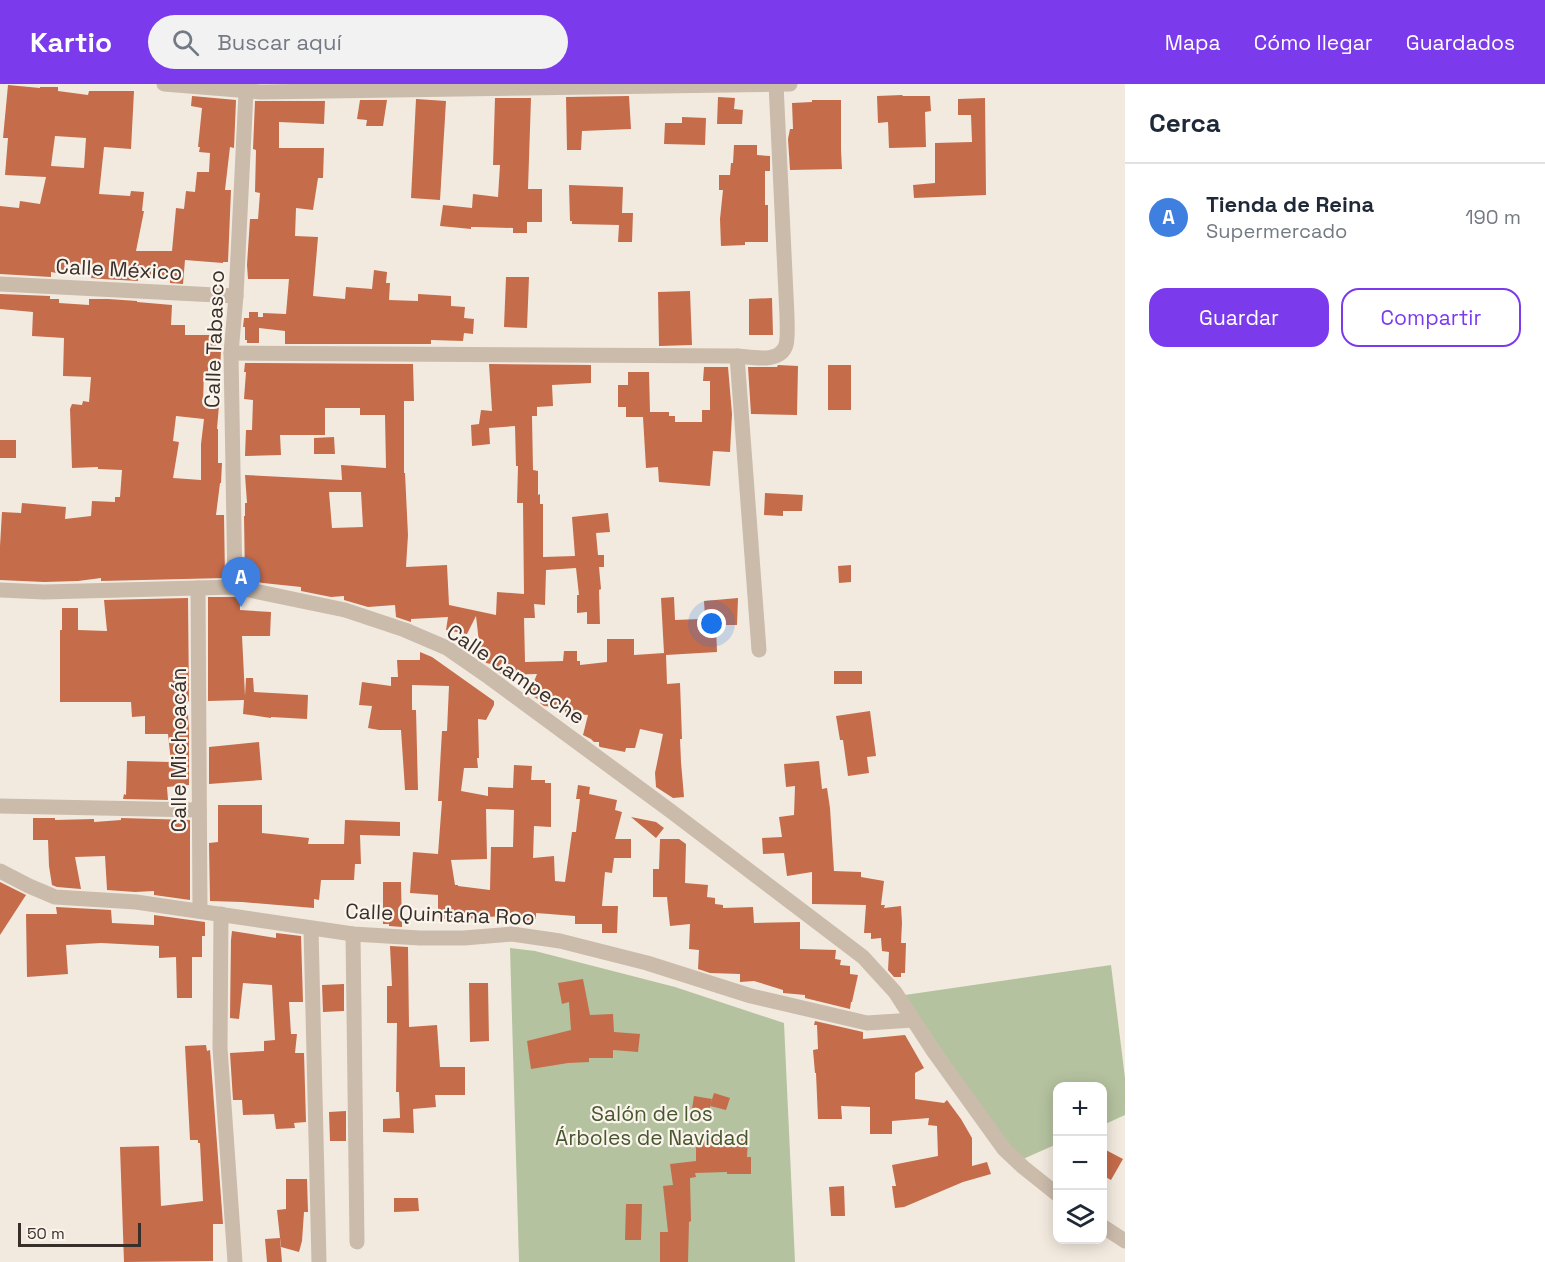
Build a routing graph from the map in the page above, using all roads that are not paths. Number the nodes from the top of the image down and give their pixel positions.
1 (164, 84) edge
2 (776, 84) edge
3 (790, 84) edge
4 (223, 87) edge
5 (258, 89) edge
6 (0, 284) edge
7 (236, 296) junction
8 (231, 353) junction
9 (737, 356) junction
10 (198, 588) junction
11 (235, 588) junction
12 (0, 590) edge
13 (759, 650) dead end
14 (0, 806) edge
15 (199, 810) junction
16 (0, 871) edge
17 (200, 911) junction
18 (221, 914) junction
19 (311, 929) junction
20 (353, 934) junction
21 (913, 1020) junction
22 (1053, 1191) edge
23 (1107, 1229) edge
24 (1125, 1241) edge
25 (357, 1242) dead end
26 (235, 1262) edge
27 (319, 1262) edge

1 - 4 street
2 - 3 street
2 - 5 street
2 - 9 street
4 - 5 street
5 - 7 street, Calle Tabasco
6 - 7 street, Calle México
7 - 8 street, Calle Tabasco
8 - 9 street
8 - 11 street, Calle Tabasco
9 - 13 street
10 - 11 street, Calle Campeche
10 - 12 street, Calle Campeche
10 - 15 street, Calle Michoacán
11 - 21 street, Calle Campeche
14 - 15 street
15 - 17 street, Calle Michoacán
16 - 17 street, Calle Quintana Roo
17 - 18 street, Calle Quintana Roo
18 - 19 street, Calle Quintana Roo
18 - 26 street
19 - 20 street, Calle Quintana Roo
19 - 27 street
20 - 21 street, Calle Quintana Roo
20 - 25 street
21 - 22 street, Calle Campeche
23 - 24 street

